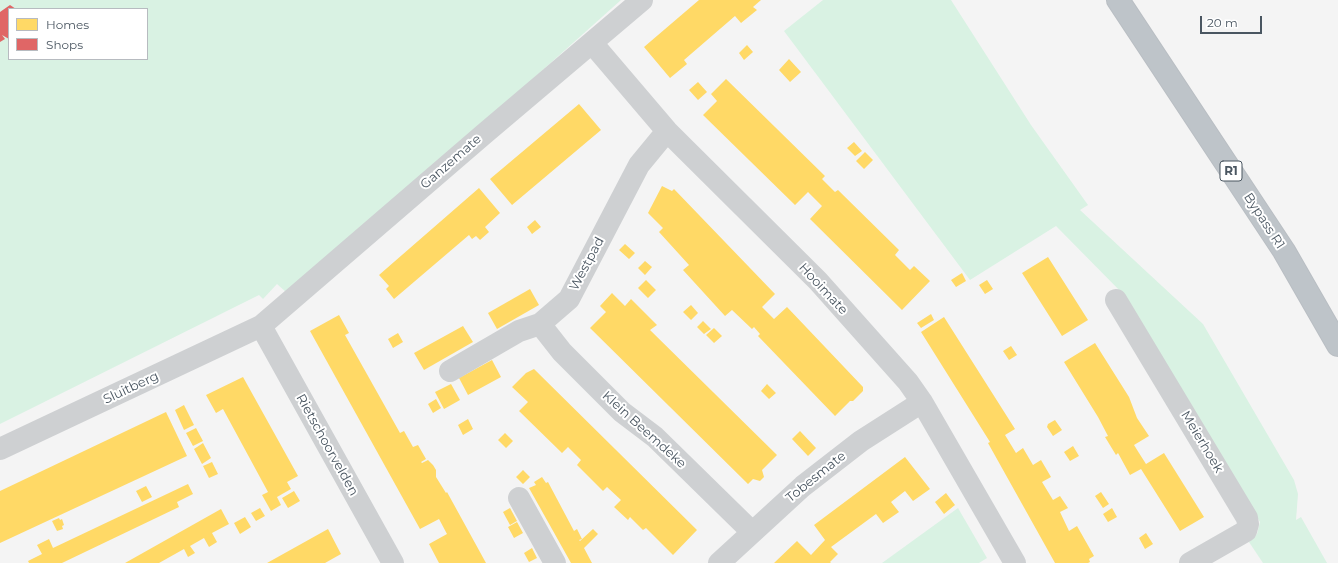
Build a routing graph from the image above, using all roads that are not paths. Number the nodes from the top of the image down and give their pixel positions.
1 (642, 0) edge
2 (1118, 0) edge
3 (592, 43) junction
4 (667, 131) junction
5 (1116, 300) dead end
6 (540, 324) junction
7 (261, 326) junction
8 (1338, 345) edge
9 (450, 371) dead end
10 (922, 402) junction
11 (0, 449) edge
12 (519, 498) dead end
13 (752, 532) junction
14 (393, 563) edge
15 (555, 563) edge
16 (719, 563) edge
17 (1015, 563) edge
18 (1190, 563) edge

1 - 3 street, Ganzemate
2 - 8 highway, Bypass R1 / R1
3 - 4 street, Hooimate
3 - 7 street, Ganzemate
4 - 6 street, Westpad
4 - 10 street, Hooimate
5 - 18 street, Meierhoek
6 - 9 street, Westpad
6 - 13 street, Klein Beemdeke
7 - 11 street, Sluitberg
7 - 14 street, Rietschoorvelden
10 - 13 street, Tobesmate
10 - 17 street, Hooimate
12 - 15 street
13 - 16 street, Tobesmate

